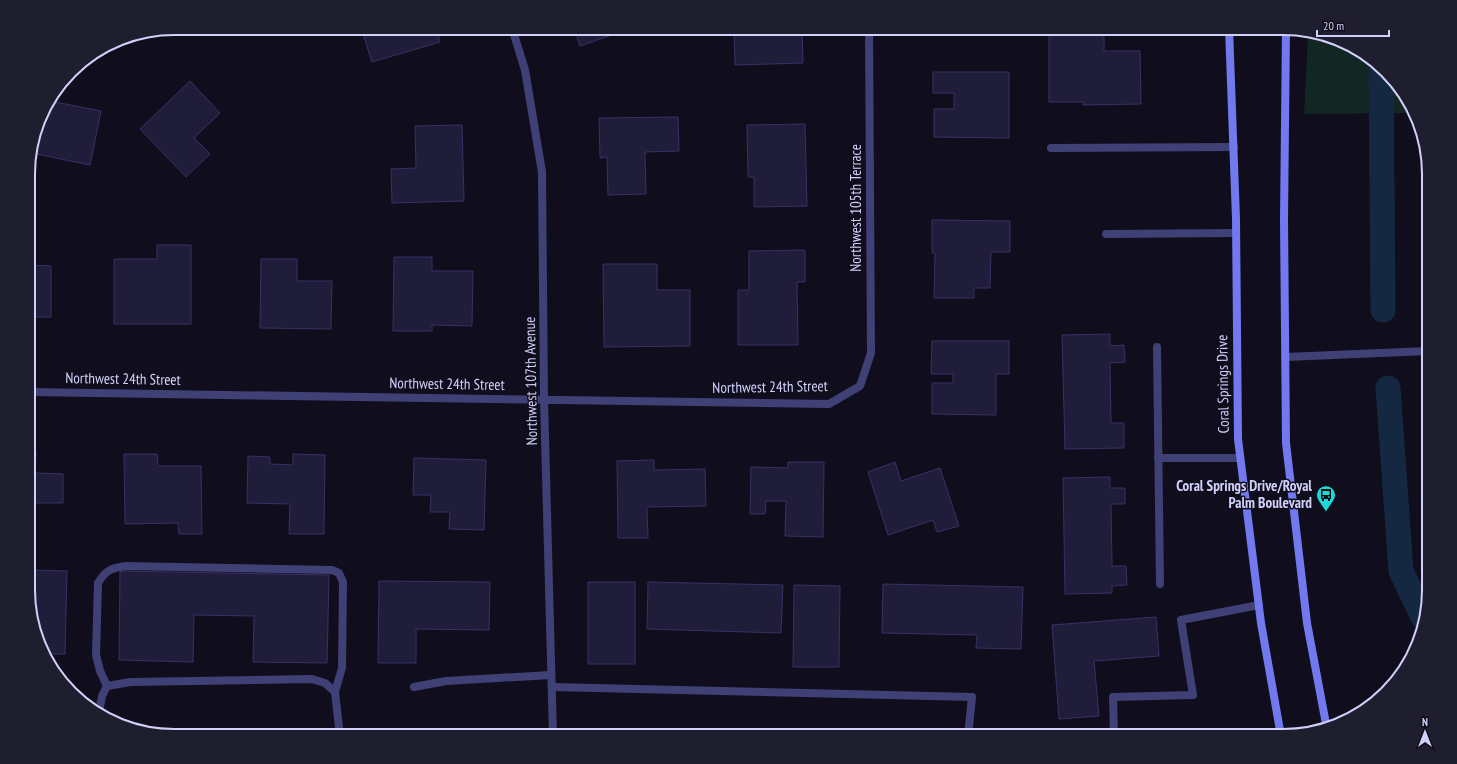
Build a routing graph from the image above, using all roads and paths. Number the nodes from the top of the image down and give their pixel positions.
1 (514, 35) edge
2 (869, 35) edge
3 (1229, 35) edge
4 (1286, 35) edge
5 (1234, 147) junction
6 (1051, 148) dead end
7 (1236, 233) junction
8 (1106, 234) dead end
9 (1157, 347) dead end
10 (1422, 351) edge
11 (1286, 357) junction
12 (860, 386) joint
13 (35, 392) edge
14 (544, 400) junction
15 (1158, 458) junction
16 (1240, 458) junction
17 (1160, 584) dead end
18 (1259, 605) junction
19 (551, 675) junction
20 (108, 686) junction
21 (414, 687) dead end
22 (552, 687) junction
23 (335, 692) junction
24 (100, 707) edge
25 (1326, 723) edge
26 (339, 729) edge
27 (553, 729) edge
28 (969, 729) edge
29 (1114, 729) edge
30 (1281, 729) edge

1 - 14 street, Northwest 107th Avenue
2 - 12 street, Northwest 105th Terrace
3 - 5 main road, Coral Springs Drive
4 - 11 main road
5 - 6 street
5 - 7 main road, Coral Springs Drive
7 - 8 street
7 - 16 main road, Coral Springs Drive
9 - 15 street
10 - 11 street
11 - 25 main road
12 - 14 street, Northwest 24th Street
13 - 14 street, Northwest 24th Street
14 - 19 street, Northwest 107th Avenue
15 - 16 street
15 - 17 street
16 - 18 main road, Coral Springs Drive
18 - 29 street
18 - 30 main road, Coral Springs Drive
19 - 21 street
19 - 22 street, Northwest 107th Avenue
20 - 23 street
20 - 23 street
20 - 24 street
22 - 27 street, Northwest 107th Avenue
22 - 28 street
23 - 26 street

